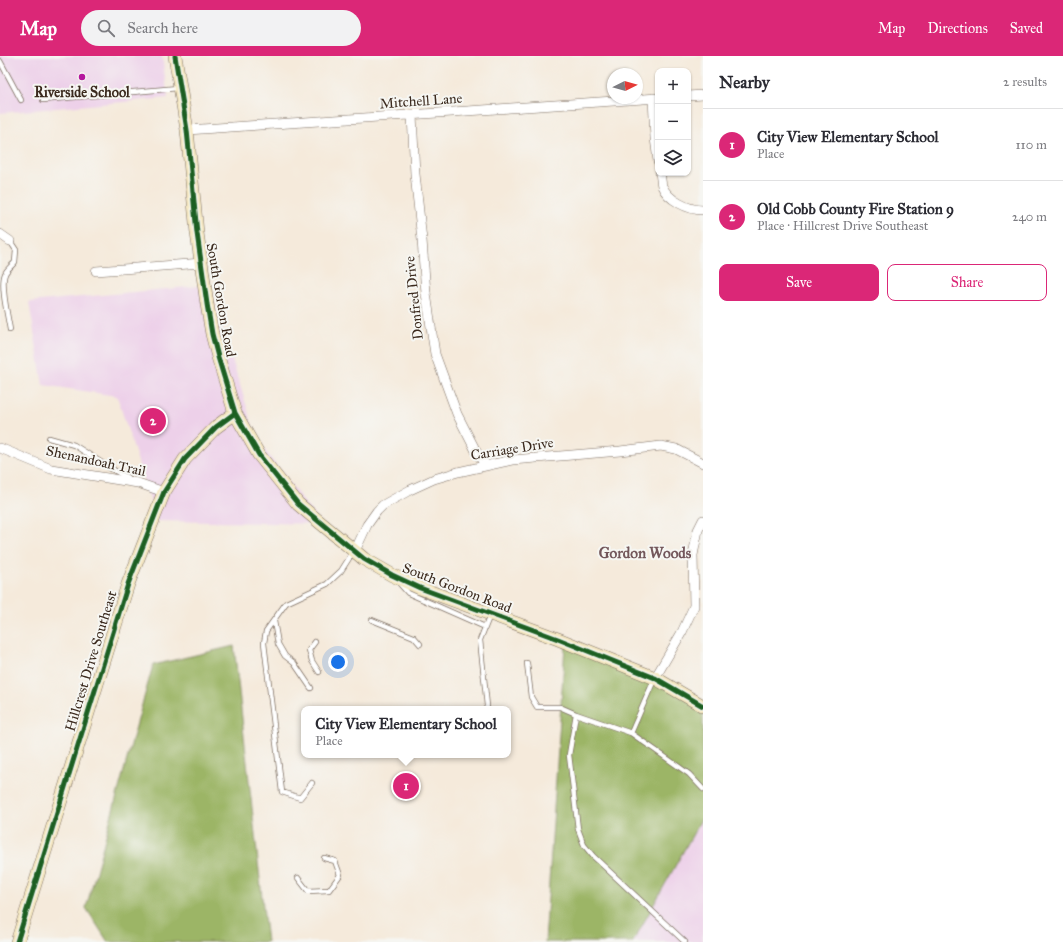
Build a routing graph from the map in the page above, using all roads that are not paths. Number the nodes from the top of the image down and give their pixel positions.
1 (175, 56) edge
2 (0, 61) edge
3 (180, 88) junction
4 (703, 95) edge
5 (691, 96) edge
6 (655, 98) edge
7 (21, 100) dead end
8 (43, 100) dead end
9 (655, 104) edge
10 (412, 115) junction
11 (187, 130) junction
12 (655, 140) edge
13 (661, 176) edge
14 (703, 210) edge
15 (0, 234) edge
16 (10, 240) joint
17 (202, 263) junction
18 (96, 271) dead end
19 (10, 330) dead end
20 (235, 413) junction
21 (49, 438) dead end
22 (0, 448) edge
23 (703, 463) edge
24 (486, 465) junction
25 (138, 483) junction
26 (164, 492) junction
27 (703, 520) edge
28 (355, 551) junction
29 (392, 575) junction
30 (490, 614) junction
31 (372, 620) dead end
32 (274, 621) junction
33 (485, 627) junction
34 (315, 642) dead end
35 (420, 644) dead end
36 (526, 663) dead end
37 (319, 672) dead end
38 (655, 678) junction
39 (311, 688) dead end
40 (487, 706) edge
41 (703, 706) edge
42 (576, 714) junction
43 (631, 733) junction
44 (312, 783) dead end
45 (703, 789) edge
46 (324, 858) dead end
47 (298, 878) dead end
48 (17, 942) edge
49 (685, 942) edge

1 - 3 street, South Gordon Road
2 - 7 lane
3 - 8 lane
3 - 11 street, South Gordon Road
4 - 5 street
6 - 10 street, Mitchell Lane
9 - 12 street
10 - 11 street, Mitchell Lane
10 - 24 street, Donfred Drive
11 - 17 street, South Gordon Road
13 - 14 street
15 - 16 street
16 - 19 lane
17 - 18 street
17 - 20 street, South Gordon Road
20 - 26 street, Hillcrest Drive Southeast
20 - 28 street, South Gordon Road
21 - 25 lane
22 - 25 street, Shenandoah Trail
23 - 24 street, Carriage Drive
24 - 28 street, Carriage Drive
25 - 26 street, Shenandoah Trail
26 - 48 street, Hillcrest Drive Southeast
27 - 38 street
28 - 29 street, South Gordon Road
28 - 32 lane
29 - 30 street, South Gordon Road
29 - 33 lane
30 - 33 lane
30 - 38 street, South Gordon Road
31 - 35 lane
32 - 39 lane
32 - 44 lane
33 - 40 lane
34 - 37 lane
36 - 42 lane
38 - 41 street, South Gordon Road
38 - 43 lane
42 - 43 lane
42 - 49 lane
43 - 45 lane
46 - 47 lane

